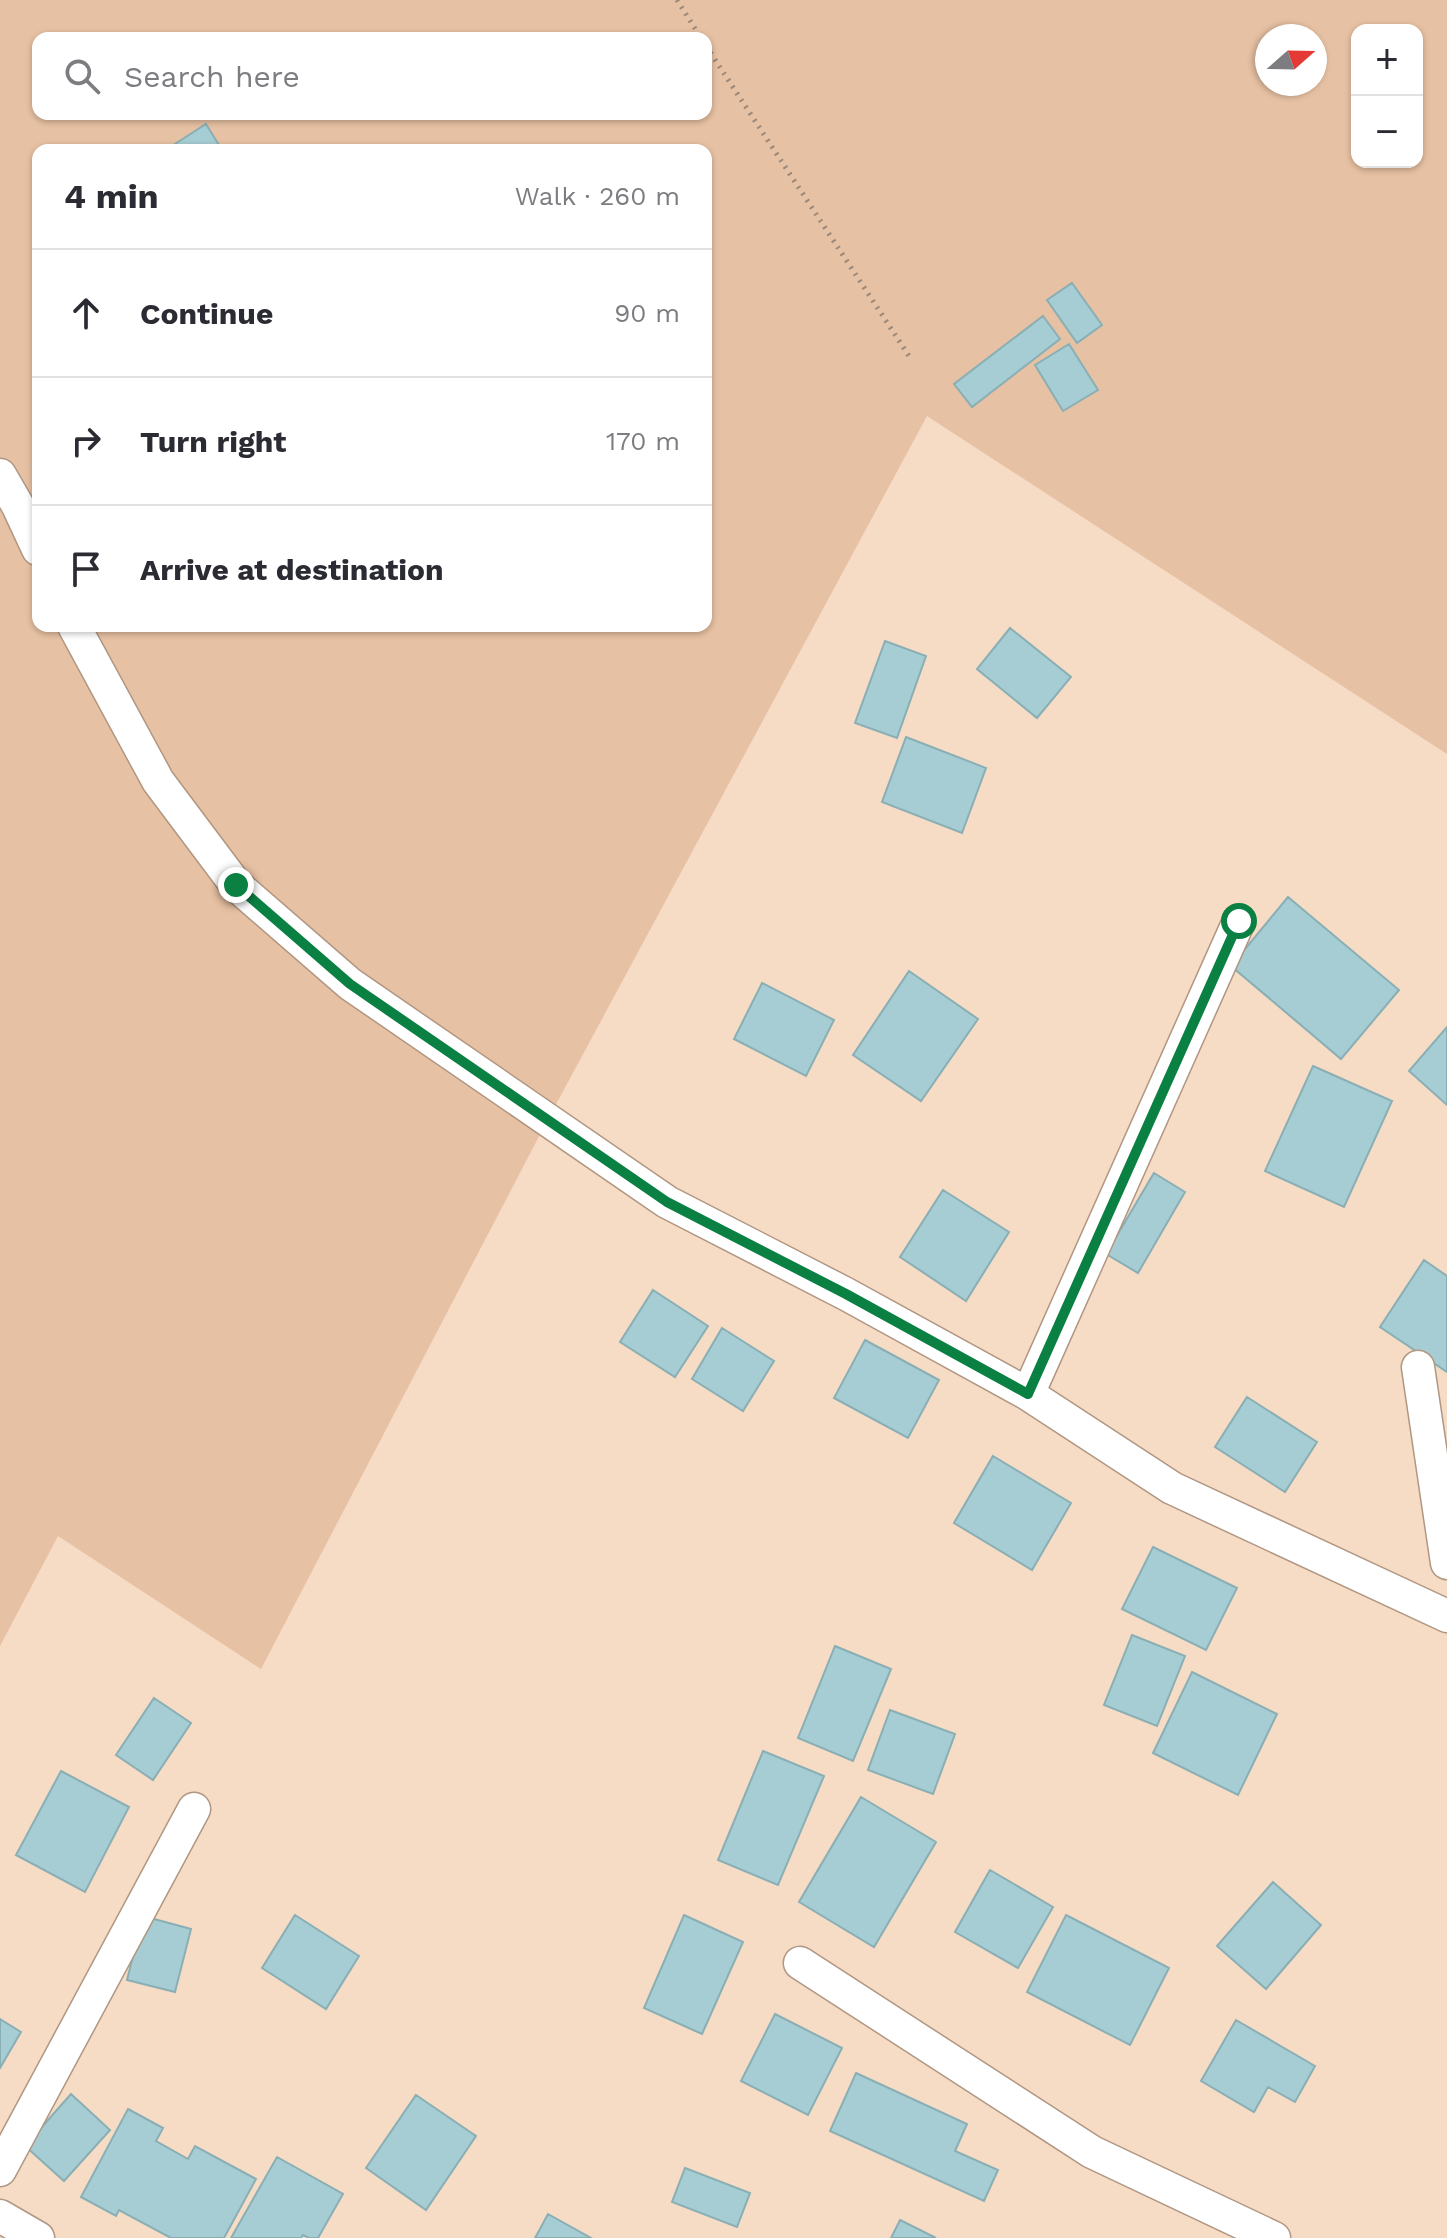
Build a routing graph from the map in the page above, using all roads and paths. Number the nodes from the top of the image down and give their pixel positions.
1 (677, 0) edge
2 (697, 32) edge
3 (712, 55) edge
4 (909, 356) dead end
5 (0, 475) edge
6 (32, 536) edge
7 (77, 632) edge
8 (1239, 921) dead end
9 (1418, 1367) dead end
10 (1028, 1394) junction
11 (1447, 1563) edge
12 (1447, 1616) edge
13 (194, 1809) dead end
14 (800, 1963) dead end
15 (0, 2170) edge
16 (0, 2216) edge
17 (38, 2238) edge
18 (1274, 2238) edge

1 - 2 path
3 - 4 path
5 - 6 street
7 - 10 street
8 - 10 street
9 - 11 street
10 - 12 street
13 - 15 street
14 - 18 street
16 - 17 street

